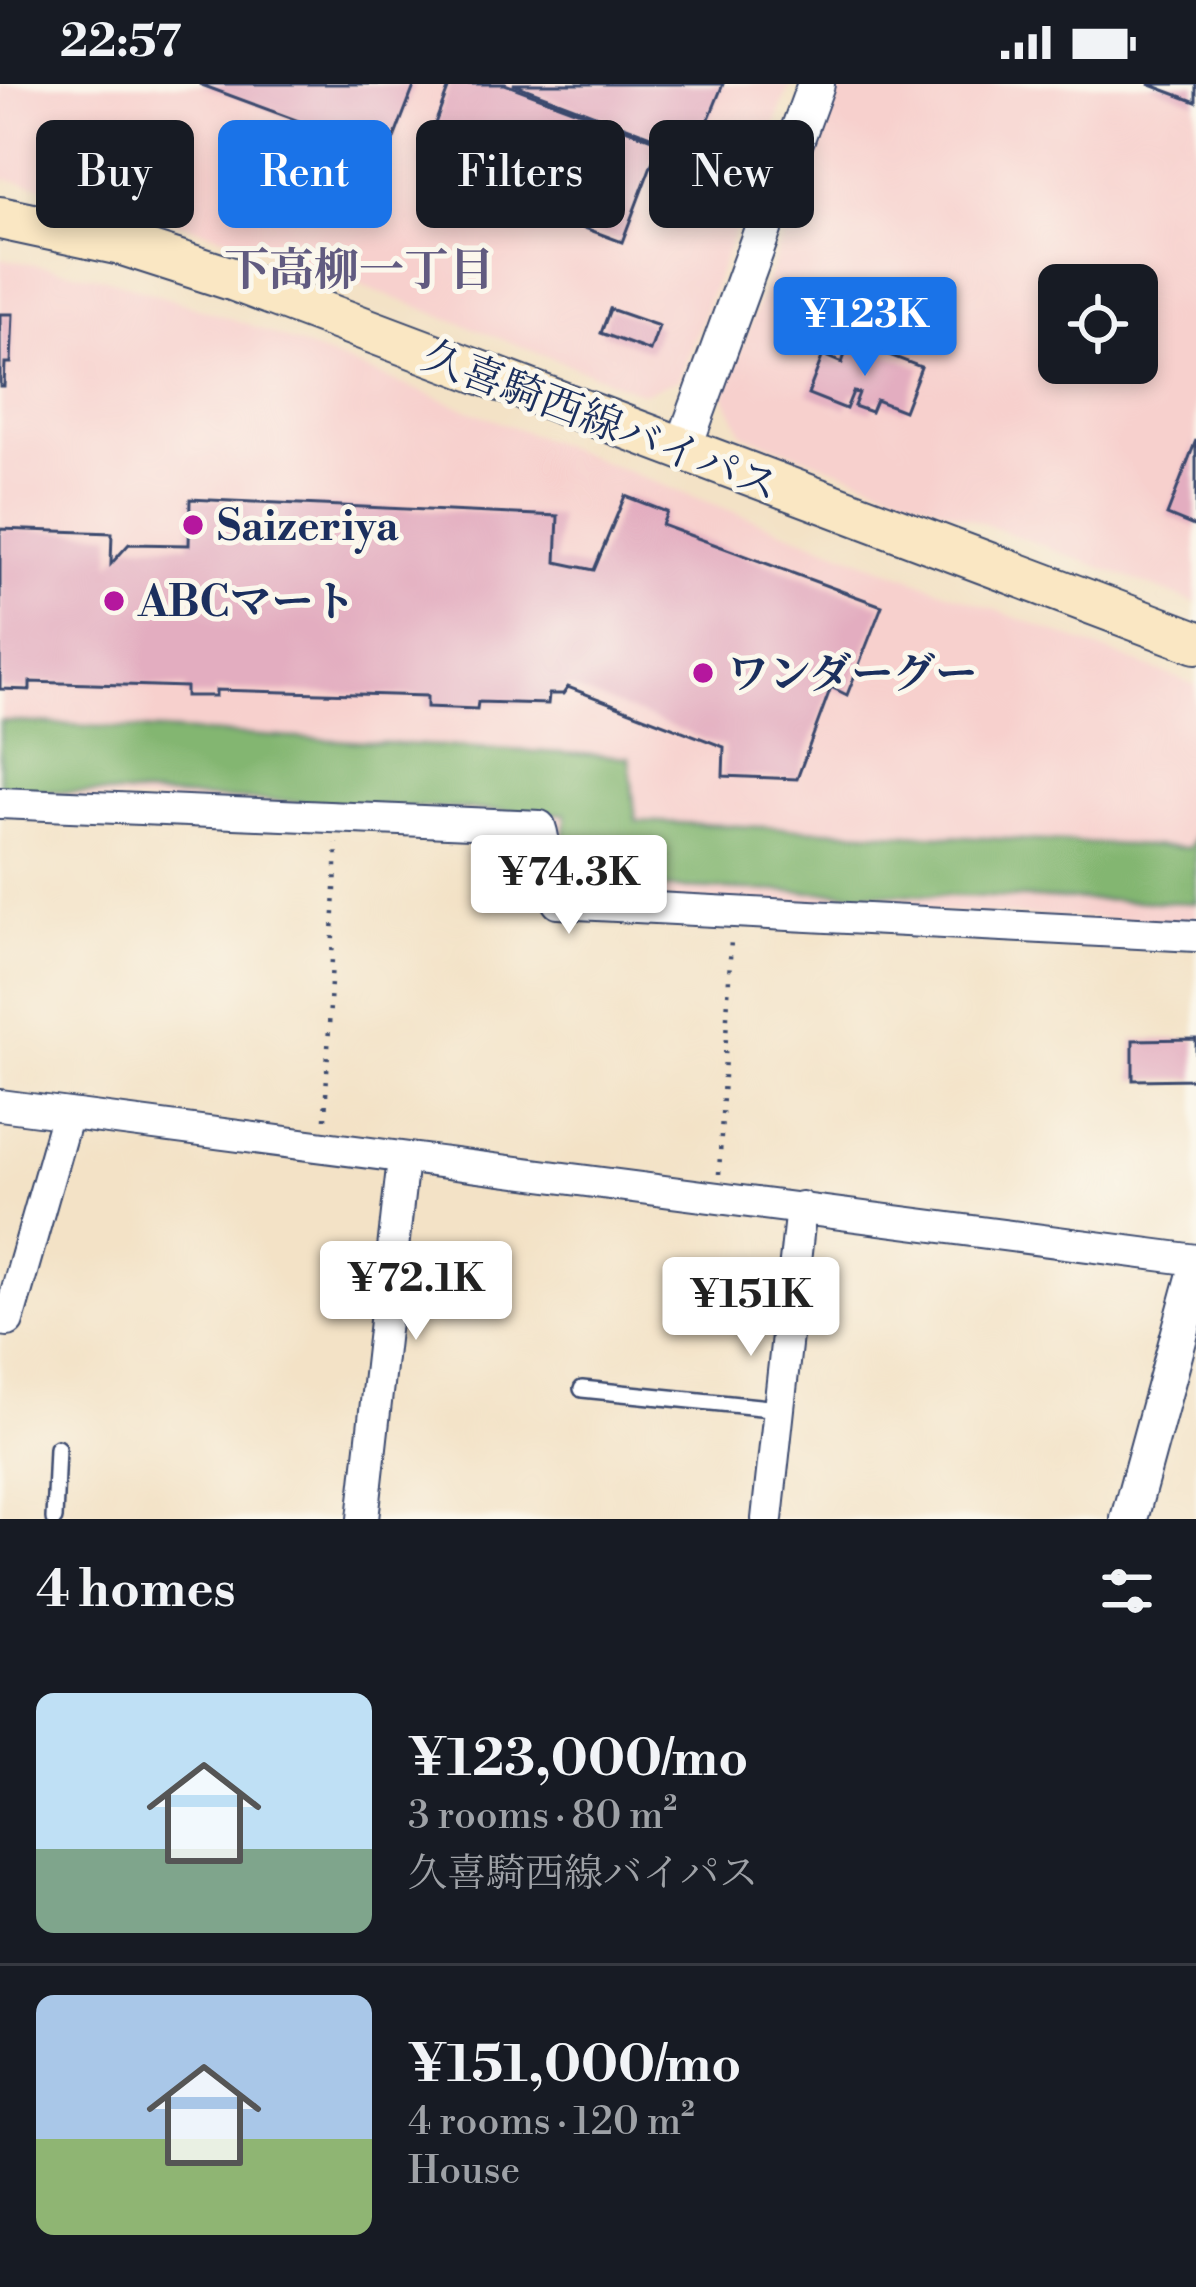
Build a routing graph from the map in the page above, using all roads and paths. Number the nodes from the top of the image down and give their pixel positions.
1 (816, 84) edge
2 (0, 218) edge
3 (682, 452) junction
4 (1196, 642) edge
5 (0, 803) edge
6 (338, 817) junction
7 (732, 912) junction
8 (1196, 936) edge
9 (0, 1105) edge
10 (67, 1114) junction
11 (323, 1149) junction
12 (403, 1160) junction
13 (718, 1197) junction
14 (801, 1207) junction
15 (1196, 1260) edge
16 (1196, 1274) edge
17 (0, 1320) edge
18 (581, 1389) dead end
19 (779, 1408) junction
20 (57, 1448) dead end
21 (53, 1519) edge
22 (363, 1519) edge
23 (767, 1519) edge
24 (1129, 1519) edge

1 - 3 street
2 - 3 main road, 久喜騎西線バイパス
3 - 4 main road, 久喜騎西線バイパス
5 - 6 street
6 - 7 street
6 - 11 path
7 - 8 street
7 - 13 path
9 - 10 street
10 - 11 street
10 - 17 street
11 - 12 street
12 - 13 street
12 - 22 street
13 - 14 street
14 - 15 street
14 - 19 street
16 - 24 street
18 - 19 lane
19 - 23 street
20 - 21 lane

